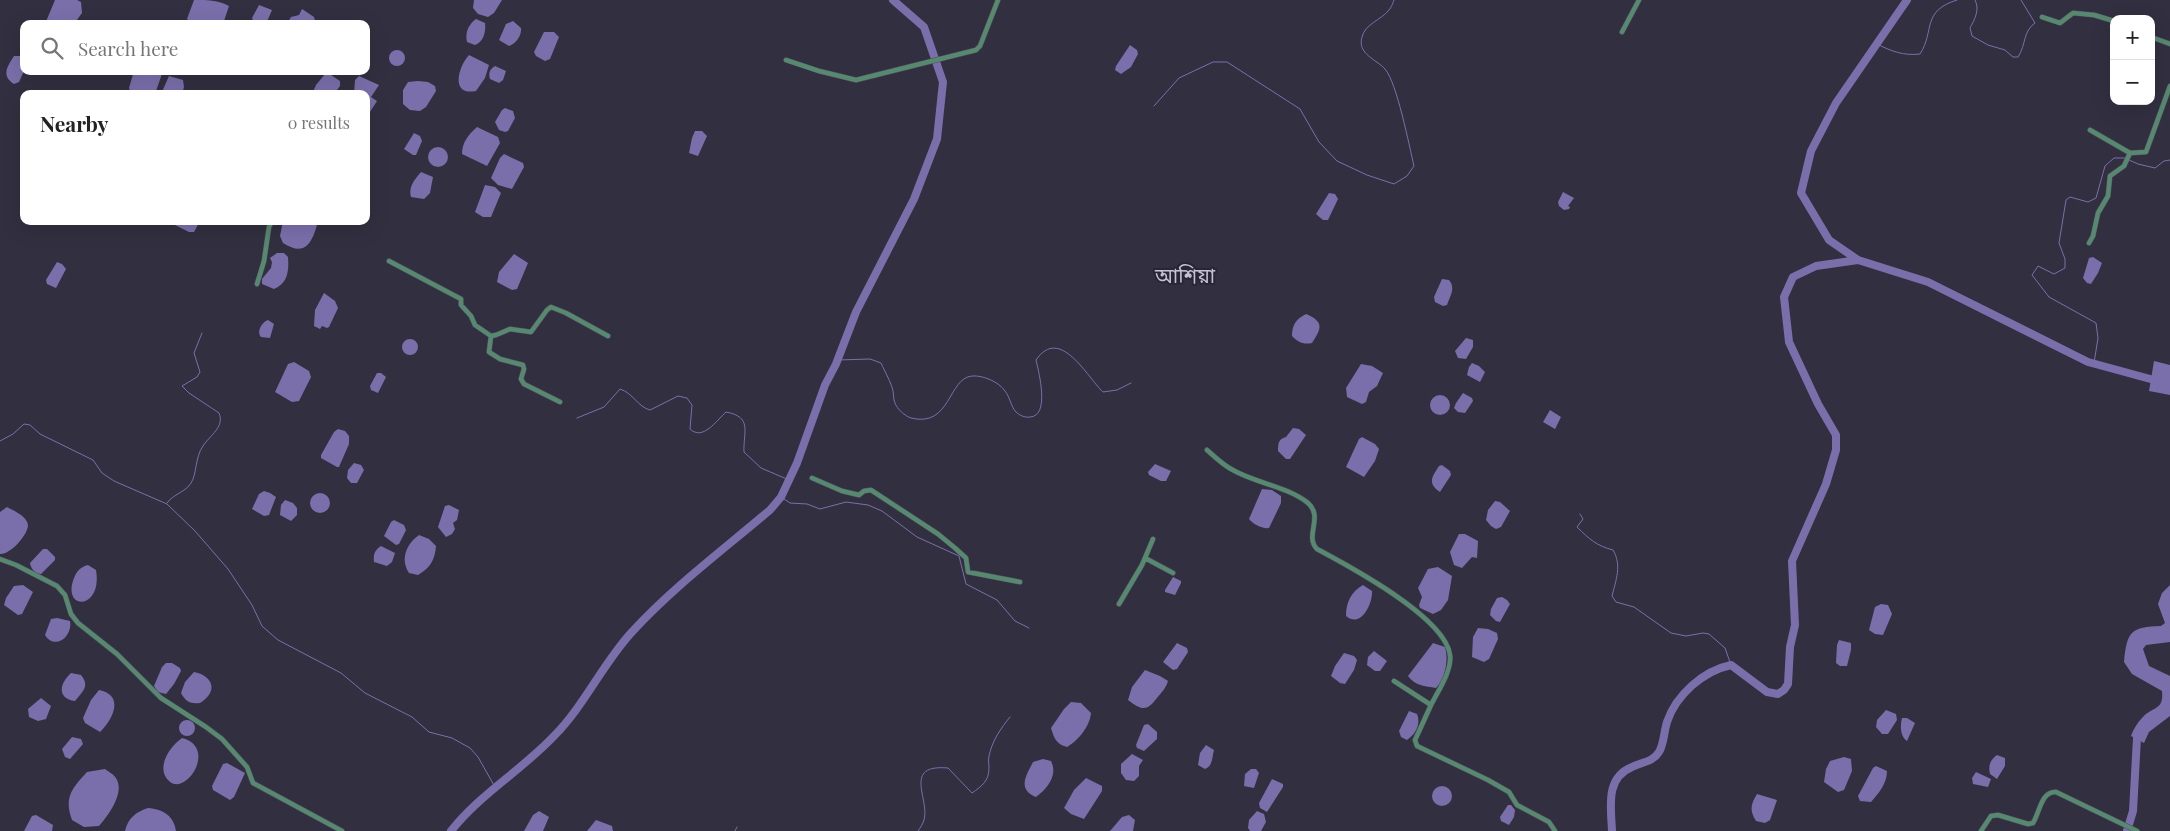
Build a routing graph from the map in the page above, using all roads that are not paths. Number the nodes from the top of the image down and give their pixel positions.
1 (998, 0) edge
2 (1639, 0) edge
3 (2042, 17) dead end
4 (2110, 20) edge
5 (1622, 32) dead end
6 (2155, 38) edge
7 (2170, 44) edge
8 (786, 60) dead end
9 (2170, 86) edge
10 (2090, 130) dead end
11 (2130, 153) junction
12 (270, 225) edge
13 (2089, 243) dead end
14 (389, 262) dead end
15 (257, 284) dead end
16 (491, 336) junction
17 (608, 336) dead end
18 (560, 402) dead end
19 (1207, 450) dead end
20 (812, 478) dead end
21 (1153, 539) dead end
22 (0, 558) edge
23 (1145, 558) junction
24 (1173, 573) dead end
25 (1020, 582) dead end
26 (1119, 604) dead end
27 (1394, 681) dead end
28 (1431, 705) junction
29 (342, 831) edge
30 (1555, 831) edge
31 (1981, 831) edge
32 (2137, 831) edge

1 - 8 street
2 - 5 street
3 - 4 street
6 - 7 street
9 - 11 street
10 - 11 street
11 - 13 street
12 - 15 street
14 - 16 street
16 - 17 street
16 - 18 street
19 - 28 street
20 - 25 street
21 - 23 street
22 - 29 street
23 - 24 street
23 - 26 street
27 - 28 street
28 - 30 street
31 - 32 street

